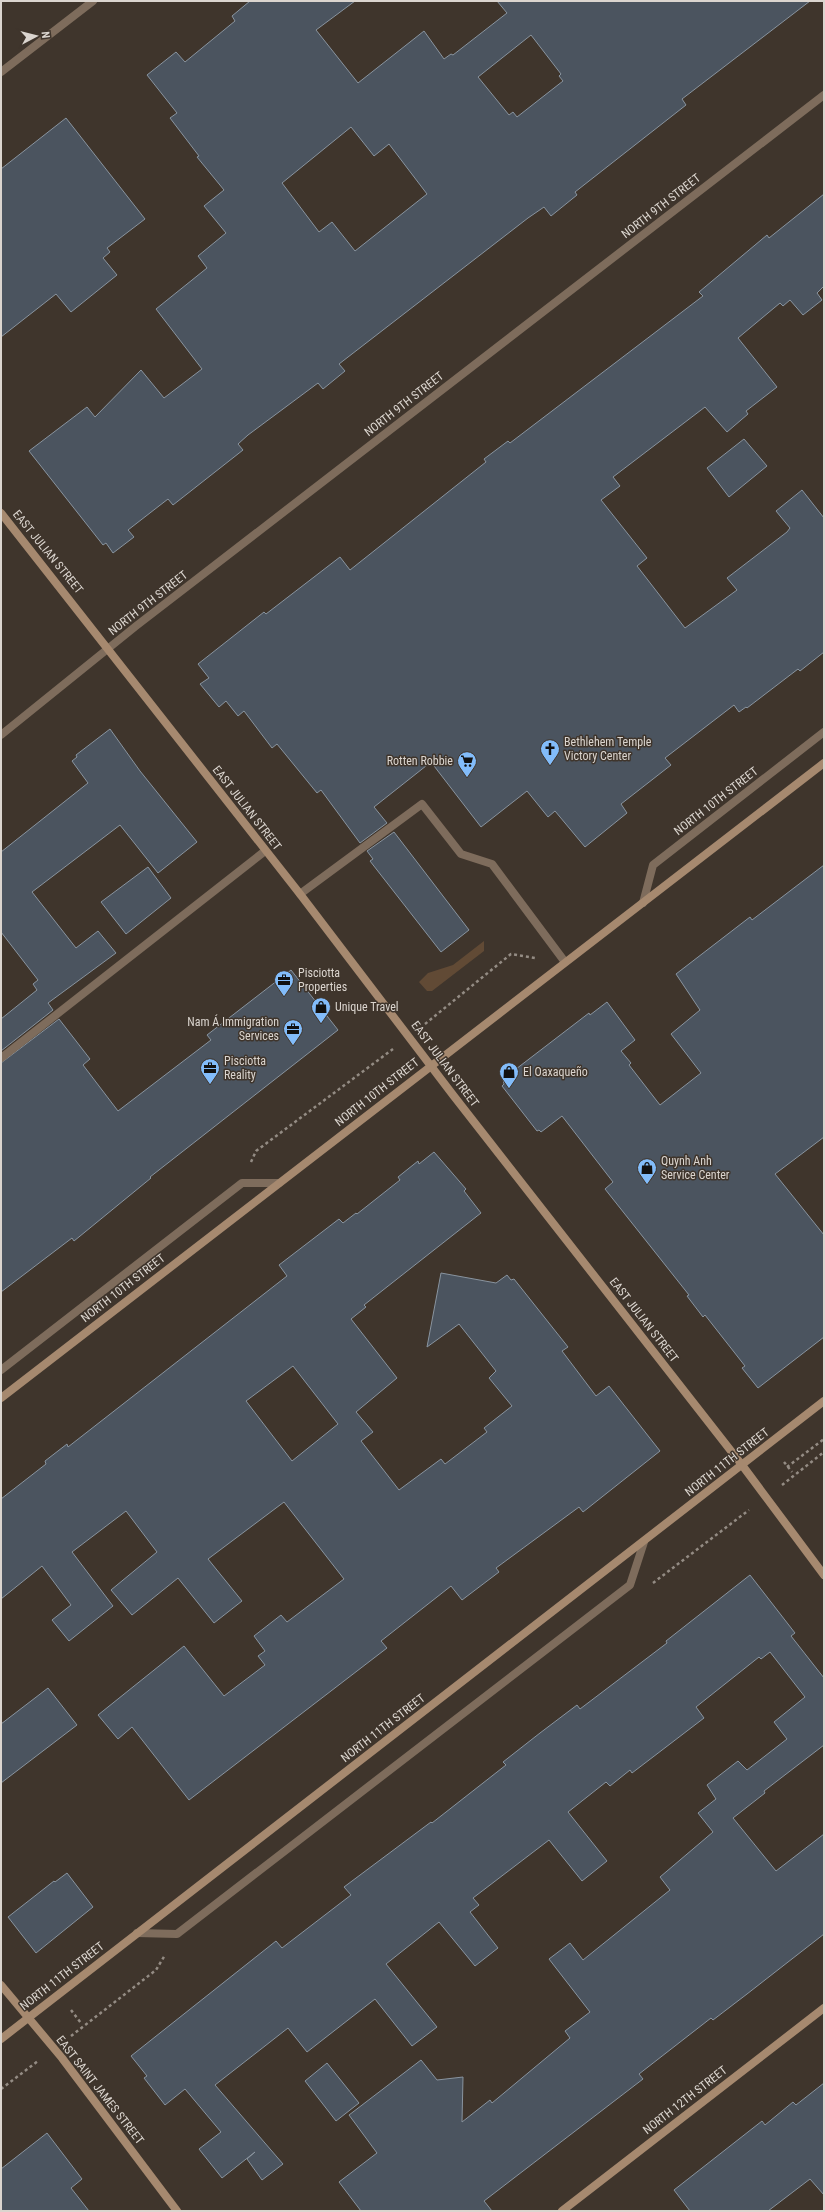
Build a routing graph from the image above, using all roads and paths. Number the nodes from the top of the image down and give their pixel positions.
1 (93, 1) edge
2 (1, 72) edge
3 (824, 95) edge
4 (1, 513) edge
5 (108, 649) junction
6 (824, 732) edge
7 (1, 734) edge
8 (824, 763) edge
9 (265, 851) junction
10 (300, 894) junction
11 (643, 903) junction
12 (565, 962) junction
13 (446, 1008) dead end
14 (1, 1058) edge
15 (373, 1065) dead end
16 (432, 1065) junction
17 (242, 1183) junction
18 (279, 1183) junction
19 (1, 1370) edge
20 (1, 1398) edge
21 (824, 1402) edge
22 (824, 1439) edge
23 (824, 1452) edge
24 (784, 1462) dead end
25 (742, 1465) junction
26 (788, 1467) junction
27 (804, 1468) dead end
28 (792, 1472) dead end
29 (721, 1530) dead end
30 (644, 1542) junction
31 (824, 1575) edge
32 (630, 1585) junction
33 (137, 1933) junction
34 (177, 1934) junction
35 (1, 1985) edge
36 (824, 2008) edge
37 (70, 2010) dead end
38 (95, 2017) dead end
39 (28, 2018) junction
40 (81, 2023) dead end
41 (1, 2038) edge
42 (15, 2079) dead end
43 (1, 2089) edge
44 (177, 2211) edge
45 (562, 2211) edge

1 - 2 street
3 - 5 street, NORTH 9TH STREET
4 - 5 main road, EAST JULIAN STREET
5 - 7 street, NORTH 9TH STREET
5 - 9 main road, EAST JULIAN STREET
6 - 11 street, NORTH 10TH STREET
8 - 11 main road, NORTH 10TH STREET
9 - 10 main road, EAST JULIAN STREET
9 - 14 street
10 - 12 street
10 - 16 main road, EAST JULIAN STREET
11 - 12 main road, NORTH 10TH STREET
12 - 13 path
12 - 16 main road, NORTH 10TH STREET
15 - 17 path, NORTH 10TH STREET
16 - 18 main road, NORTH 10TH STREET
16 - 25 main road, EAST JULIAN STREET
17 - 18 street
17 - 19 street, NORTH 10TH STREET
18 - 20 main road, NORTH 10TH STREET
21 - 25 main road, NORTH 11TH STREET
22 - 26 path
23 - 27 path
24 - 26 path
25 - 30 main road, NORTH 11TH STREET
25 - 31 main road, EAST JULIAN STREET
26 - 28 path
29 - 32 path
30 - 32 street
30 - 33 main road, NORTH 11TH STREET
32 - 34 street
33 - 34 street
33 - 39 main road, NORTH 11TH STREET
34 - 38 path
35 - 39 main road, EAST SAINT JAMES STREET
36 - 45 main road, NORTH 12TH STREET
37 - 40 path
39 - 41 main road, NORTH 11TH STREET
39 - 44 main road, EAST SAINT JAMES STREET
42 - 43 path

